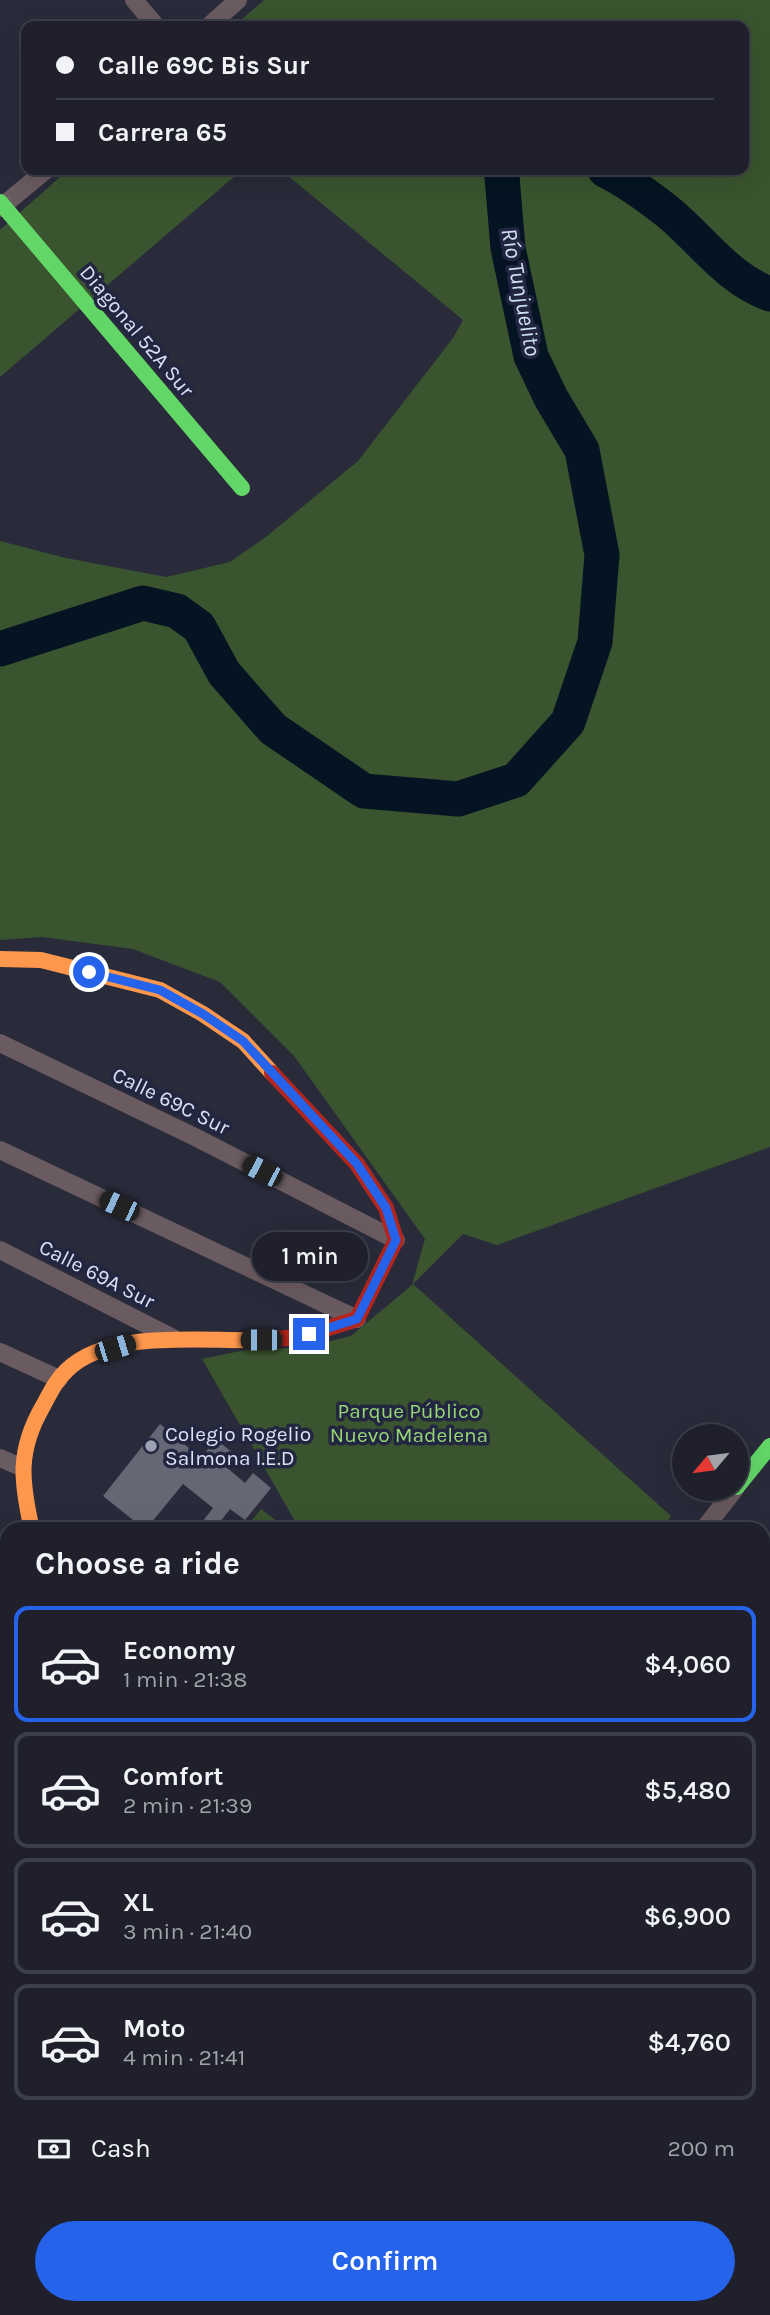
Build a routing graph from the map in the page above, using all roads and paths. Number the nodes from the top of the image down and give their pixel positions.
1 (134, 0) edge
2 (238, 0) edge
3 (152, 21) edge
4 (215, 21) edge
5 (40, 175) edge
6 (1, 206) edge
7 (242, 488) dead end
8 (0, 959) edge
9 (1, 1046) edge
10 (0, 1150) edge
11 (396, 1240) junction
12 (0, 1250) edge
13 (357, 1319) junction
14 (173, 1338) junction
15 (0, 1352) edge
16 (59, 1379) junction
17 (770, 1446) edge
18 (0, 1458) edge
19 (20, 1467) junction
20 (749, 1472) edge
21 (725, 1502) edge
22 (30, 1522) edge
23 (709, 1522) edge

1 - 3 street
2 - 4 street
5 - 6 street
6 - 7 street, Diagonal 52A Sur
8 - 11 street
9 - 11 street, Calle 69C Sur
10 - 13 street
11 - 13 street
12 - 14 street, Calle 69A Sur
13 - 14 street
14 - 16 street
15 - 16 street
16 - 19 street
17 - 20 street
18 - 19 street
19 - 22 street
21 - 23 street

